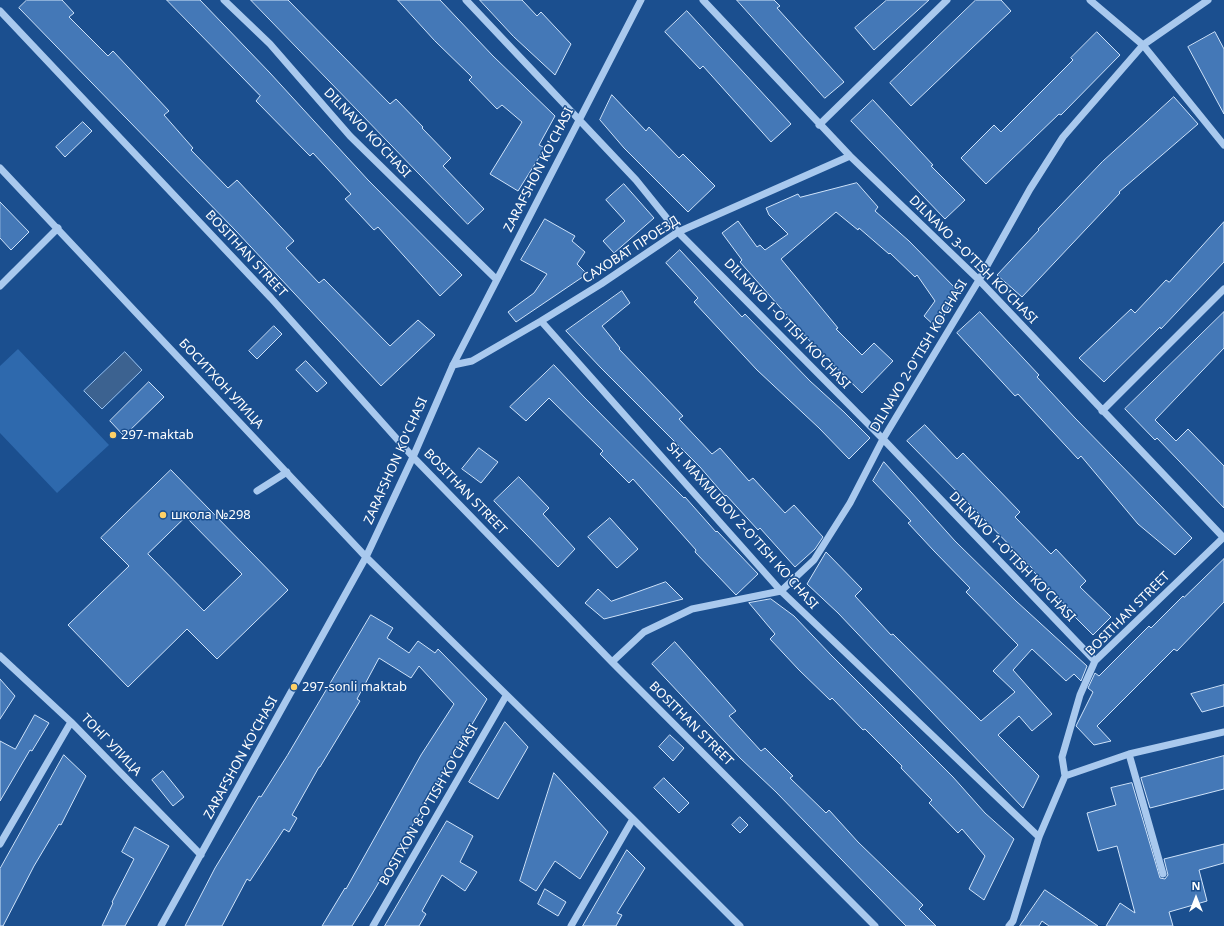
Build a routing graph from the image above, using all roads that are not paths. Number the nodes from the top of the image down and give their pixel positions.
1 (224, 0) edge
2 (466, 0) edge
3 (641, 0) edge
4 (703, 0) edge
5 (947, 0) edge
6 (1090, 0) edge
7 (1208, 0) edge
8 (0, 11) edge
9 (1143, 45) junction
10 (580, 118) junction
11 (820, 125) junction
12 (1224, 145) edge
13 (850, 156) junction
14 (0, 168) edge
15 (58, 228) junction
16 (678, 232) junction
17 (496, 279) junction
18 (980, 280) junction
19 (0, 286) edge
20 (1224, 289) edge
21 (541, 321) junction
22 (453, 365) junction
23 (1102, 411) junction
24 (883, 440) junction
25 (413, 456) junction
26 (287, 472) junction
27 (257, 491) dead end
28 (1224, 538) edge
29 (366, 557) junction
30 (781, 591) junction
31 (0, 656) edge
32 (1095, 661) junction
33 (612, 662) junction
34 (506, 696) junction
35 (72, 722) junction
36 (1224, 732) edge
37 (1129, 754) junction
38 (1065, 776) junction
39 (633, 819) junction
40 (1039, 837) junction
41 (0, 844) edge
42 (201, 855) junction
43 (1163, 874) dead end
44 (161, 926) edge
45 (373, 926) edge
46 (571, 926) edge
47 (740, 926) edge
48 (875, 926) edge
49 (1009, 926) edge

1 - 17 street, DILNAVO KO'CHASI
2 - 10 street, DILNAVO 1-O'TISH KO'CHASI
3 - 10 street, ZARAFSHON KO'CHASI
4 - 11 street, DILNAVO 3-O'TISH KO'CHASI
5 - 11 street
6 - 9 street
7 - 9 street, DILNAVO 2-O'TISH KO'CHASI
8 - 25 street, BOSITHAN STREET
9 - 12 street
9 - 18 street, DILNAVO 2-O'TISH KO'CHASI
10 - 16 street, DILNAVO 1-O'TISH KO'CHASI
10 - 17 street, ZARAFSHON KO'CHASI
11 - 13 street, DILNAVO 3-O'TISH KO'CHASI
13 - 16 street, САХОВАТ ПРОЕЗД
13 - 18 street, DILNAVO 3-O'TISH KO'CHASI
14 - 15 street
15 - 19 street
15 - 26 street, БОСИТХОН УЛИЦА
16 - 21 street, САХОВАТ ПРОЕЗД
16 - 24 street, DILNAVO 1-O'TISH KO'CHASI
17 - 22 street, ZARAFSHON KO'CHASI
18 - 23 street, DILNAVO 3-O'TISH KO'CHASI
18 - 24 street, DILNAVO 2-O'TISH KO'CHASI
20 - 23 street
21 - 22 street, САХОВАТ ПРОЕЗД
21 - 30 street, SH. MAXMUDOV 2-O'TISH KO'CHASI
22 - 25 street, ZARAFSHON KO'CHASI
23 - 28 street, DILNAVO 3-O'TISH KO'CHASI
24 - 30 street, DILNAVO 2-O'TISH KO'CHASI
24 - 32 street, DILNAVO 1-O'TISH KO'CHASI
25 - 29 street, ZARAFSHON KO'CHASI
25 - 33 street, BOSITHAN STREET
26 - 27 street
26 - 29 street, БОСИТХОН УЛИЦА
28 - 32 street, BOSITHAN STREET
29 - 34 street
29 - 42 street, ZARAFSHON KO'CHASI
30 - 33 street
30 - 40 street, SH. MAXMUDOV 2-O'TISH KO'CHASI
31 - 35 street, ТОНГ УЛИЦА
32 - 38 street, BOSITHAN STREET
33 - 48 street, BOSITHAN STREET
34 - 39 street
34 - 45 street, BOSITXON 8-O'TISH KO'CHASI
35 - 41 street
35 - 42 street, ТОНГ УЛИЦА
36 - 37 street
37 - 38 street
37 - 43 street
38 - 40 street
39 - 46 street
39 - 47 street
40 - 49 street
42 - 44 street, ZARAFSHON KO'CHASI

